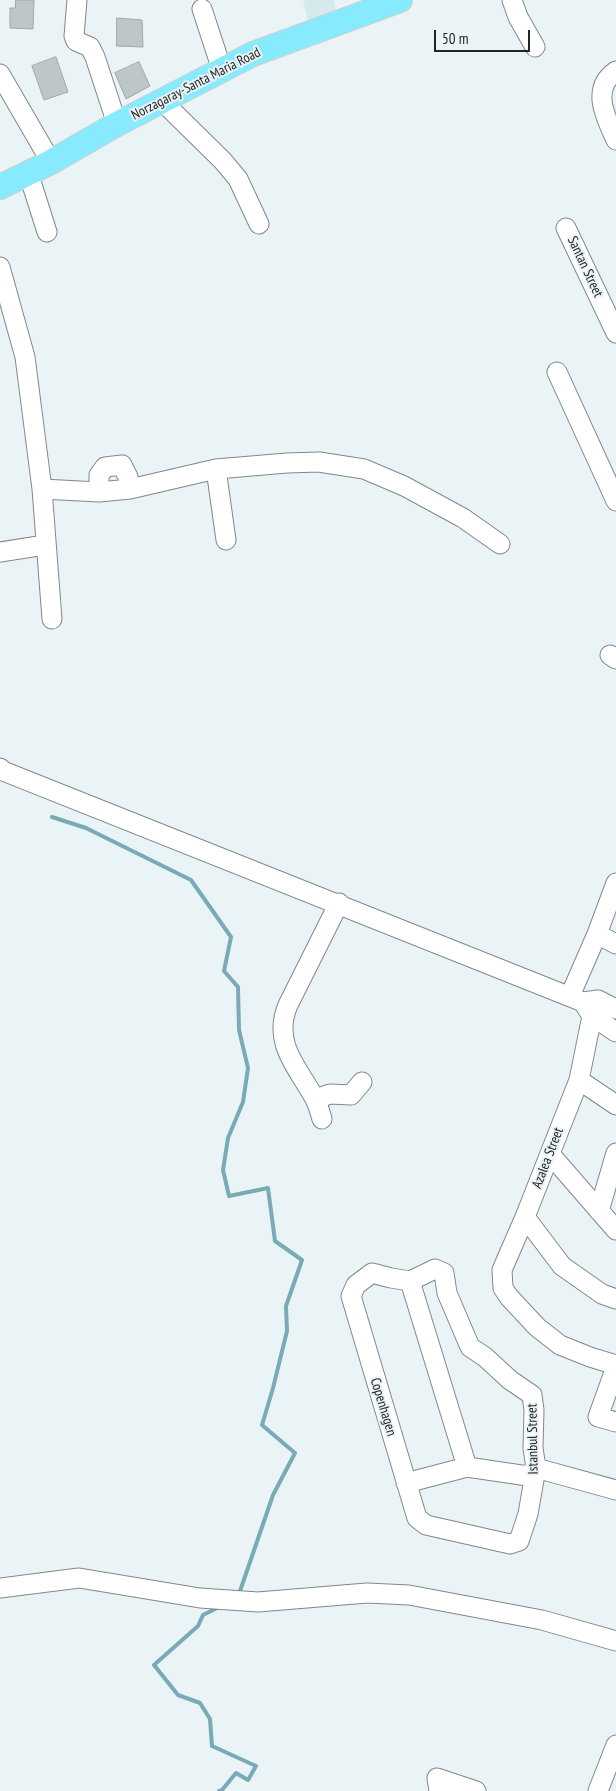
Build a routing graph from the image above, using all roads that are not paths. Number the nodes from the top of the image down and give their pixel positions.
1 (77, 0) edge
2 (400, 0) edge
3 (512, 0) edge
4 (202, 9) dead end
5 (534, 47) dead end
6 (222, 70) junction
7 (616, 71) edge
8 (0, 74) edge
9 (162, 101) junction
10 (117, 124) junction
11 (616, 140) edge
12 (51, 162) junction
13 (28, 172) junction
14 (0, 188) edge
15 (259, 224) dead end
16 (566, 228) dead end
17 (47, 232) dead end
18 (0, 267) edge
19 (616, 333) edge
20 (557, 372) dead end
21 (608, 462) edge
22 (216, 469) junction
23 (42, 489) junction
24 (130, 489) junction
25 (100, 492) junction
26 (616, 501) edge
27 (226, 540) dead end
28 (500, 544) dead end
29 (45, 545) junction
30 (0, 552) edge
31 (52, 619) dead end
32 (0, 768) edge
33 (616, 883) edge
34 (339, 903) junction
35 (597, 934) junction
36 (616, 944) edge
37 (582, 1004) junction
38 (616, 1009) edge
39 (616, 1032) edge
40 (579, 1080) junction
41 (362, 1082) dead end
42 (316, 1099) junction
43 (616, 1105) edge
44 (322, 1119) dead end
45 (616, 1153) edge
46 (550, 1154) junction
47 (599, 1211) junction
48 (525, 1217) junction
49 (616, 1230) edge
50 (410, 1281) junction
51 (616, 1299) edge
52 (616, 1366) edge
53 (607, 1420) edge
54 (466, 1467) junction
55 (536, 1468) junction
56 (406, 1483) junction
57 (616, 1490) edge
58 (416, 1518) joint
59 (0, 1588) edge
60 (616, 1641) edge
61 (616, 1745) edge
62 (447, 1788) edge
63 (476, 1791) edge
64 (598, 1791) edge

1 - 10 street
2 - 6 main road, Norzagaray-Santa Maria Road
3 - 5 street
4 - 6 street
6 - 9 main road, Norzagaray-Santa Maria Road
7 - 11 street
8 - 12 street
9 - 10 main road, Norzagaray-Santa Maria Road
9 - 15 street
10 - 12 main road, Norzagaray-Santa Maria Road
12 - 13 main road, Norzagaray-Santa Maria Road
13 - 14 main road, Norzagaray-Santa Maria Road
13 - 17 street
16 - 19 street, Santan Street
18 - 23 street
20 - 21 street
21 - 26 street
22 - 24 street
22 - 27 street
22 - 28 street
23 - 25 street
23 - 29 street
24 - 25 street
24 - 25 street
29 - 30 street
29 - 31 street
32 - 34 street
33 - 35 street, Azalea Street
34 - 37 street
34 - 42 street
35 - 36 street
35 - 37 street, Azalea Street
37 - 38 street
37 - 39 street
37 - 40 street, Azalea Street
40 - 43 street
40 - 46 street, Azalea Street
41 - 42 street
42 - 44 street
45 - 47 street
46 - 47 street
46 - 48 street, Azalea Street
47 - 49 street
48 - 51 street
48 - 52 street, Azalea Street
50 - 54 street
50 - 55 street, Istanbul Street
50 - 56 street, Copenhagen
52 - 53 street
54 - 55 street
54 - 56 street
55 - 57 street
55 - 58 street, Istanbul Street
56 - 58 street, Copenhagen
59 - 60 street
61 - 64 street
62 - 63 street

